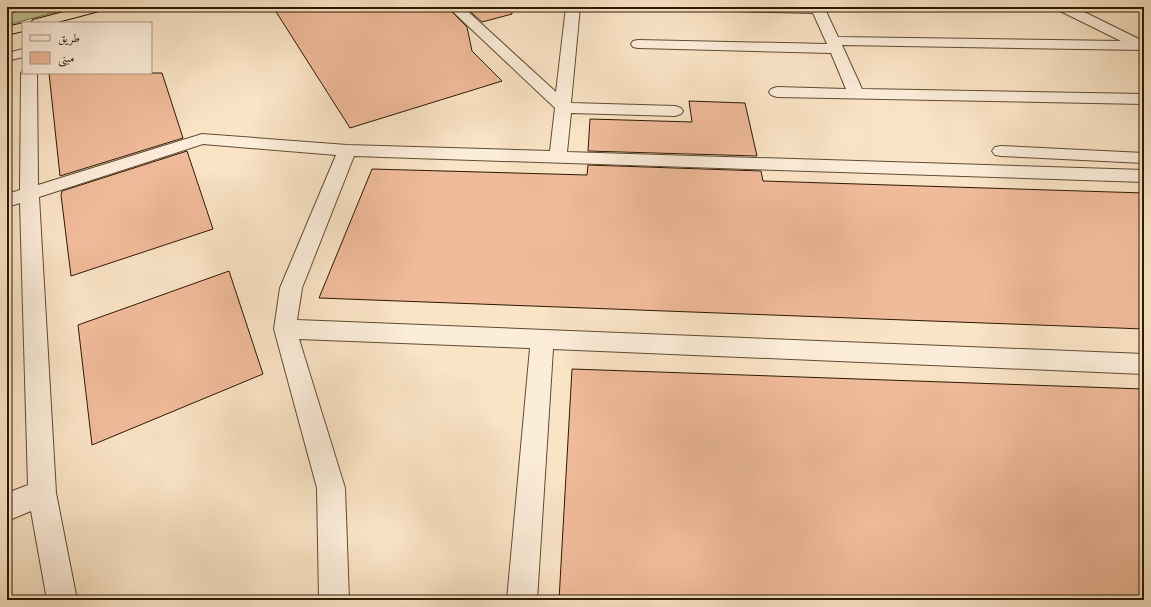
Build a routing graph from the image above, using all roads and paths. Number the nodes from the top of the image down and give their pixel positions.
1 (98, 7) edge
2 (455, 7) edge
3 (573, 7) edge
4 (730, 7) edge
5 (1064, 7) edge
6 (818, 8) edge
7 (42, 22) edge
8 (22, 27) edge
9 (7, 31) edge
10 (638, 44) dead end
11 (834, 45) junction
12 (1143, 47) edge
13 (22, 53) edge
14 (7, 57) edge
15 (29, 74) edge
16 (777, 92) dead end
17 (856, 93) junction
18 (1144, 99) edge
19 (564, 108) junction
20 (675, 111) dead end
21 (347, 150) junction
22 (1001, 151) dead end
23 (558, 156) junction
24 (1144, 158) edge
25 (1144, 176) edge
26 (29, 194) junction
27 (7, 201) edge
28 (285, 329) junction
29 (542, 340) junction
30 (1144, 364) edge
31 (42, 493) junction
32 (7, 507) edge
33 (62, 600) edge
34 (334, 600) edge
35 (522, 600) edge

1 - 7 highway
2 - 19 street
3 - 19 street
4 - 6 street
5 - 12 street
6 - 11 street
8 - 9 highway
10 - 11 street
11 - 12 street
11 - 17 street
13 - 14 street
15 - 26 street
16 - 17 street
17 - 18 street
19 - 20 street
19 - 23 street
21 - 23 street
21 - 26 street
21 - 28 street
22 - 24 street
23 - 25 street
26 - 27 street
26 - 31 street
28 - 29 street
28 - 34 street
29 - 30 street
29 - 35 street
31 - 32 street
31 - 33 street

